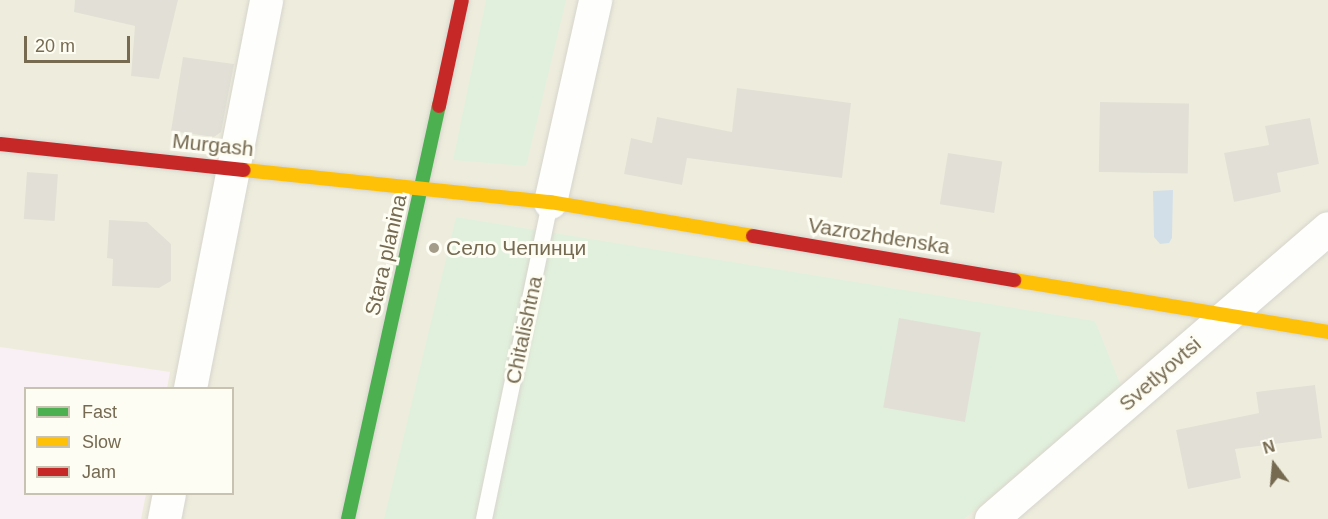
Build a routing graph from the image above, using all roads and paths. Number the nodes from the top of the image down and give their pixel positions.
1 (266, 0) edge
2 (462, 0) edge
3 (595, 0) edge
4 (0, 144) edge
5 (232, 169) junction
6 (422, 189) junction
7 (550, 202) junction
8 (1328, 228) edge
9 (1229, 315) junction
10 (1328, 332) edge
11 (190, 387) edge
12 (169, 495) edge
13 (164, 519) edge
14 (348, 519) edge
15 (484, 519) edge
16 (991, 519) edge

1 - 5 street
2 - 6 street, Stara planina
3 - 7 street, Chitalishtna
4 - 5 street, Murgash
5 - 6 street, Murgash
5 - 11 street
6 - 7 street, Vazrozhdenska
6 - 14 street, Stara planina
7 - 9 street, Vazrozhdenska
7 - 15 lane, Chitalishtna
8 - 9 street, Svetlyovtsi
9 - 10 street, Vazrozhdenska
9 - 16 street, Svetlyovtsi
12 - 13 street

